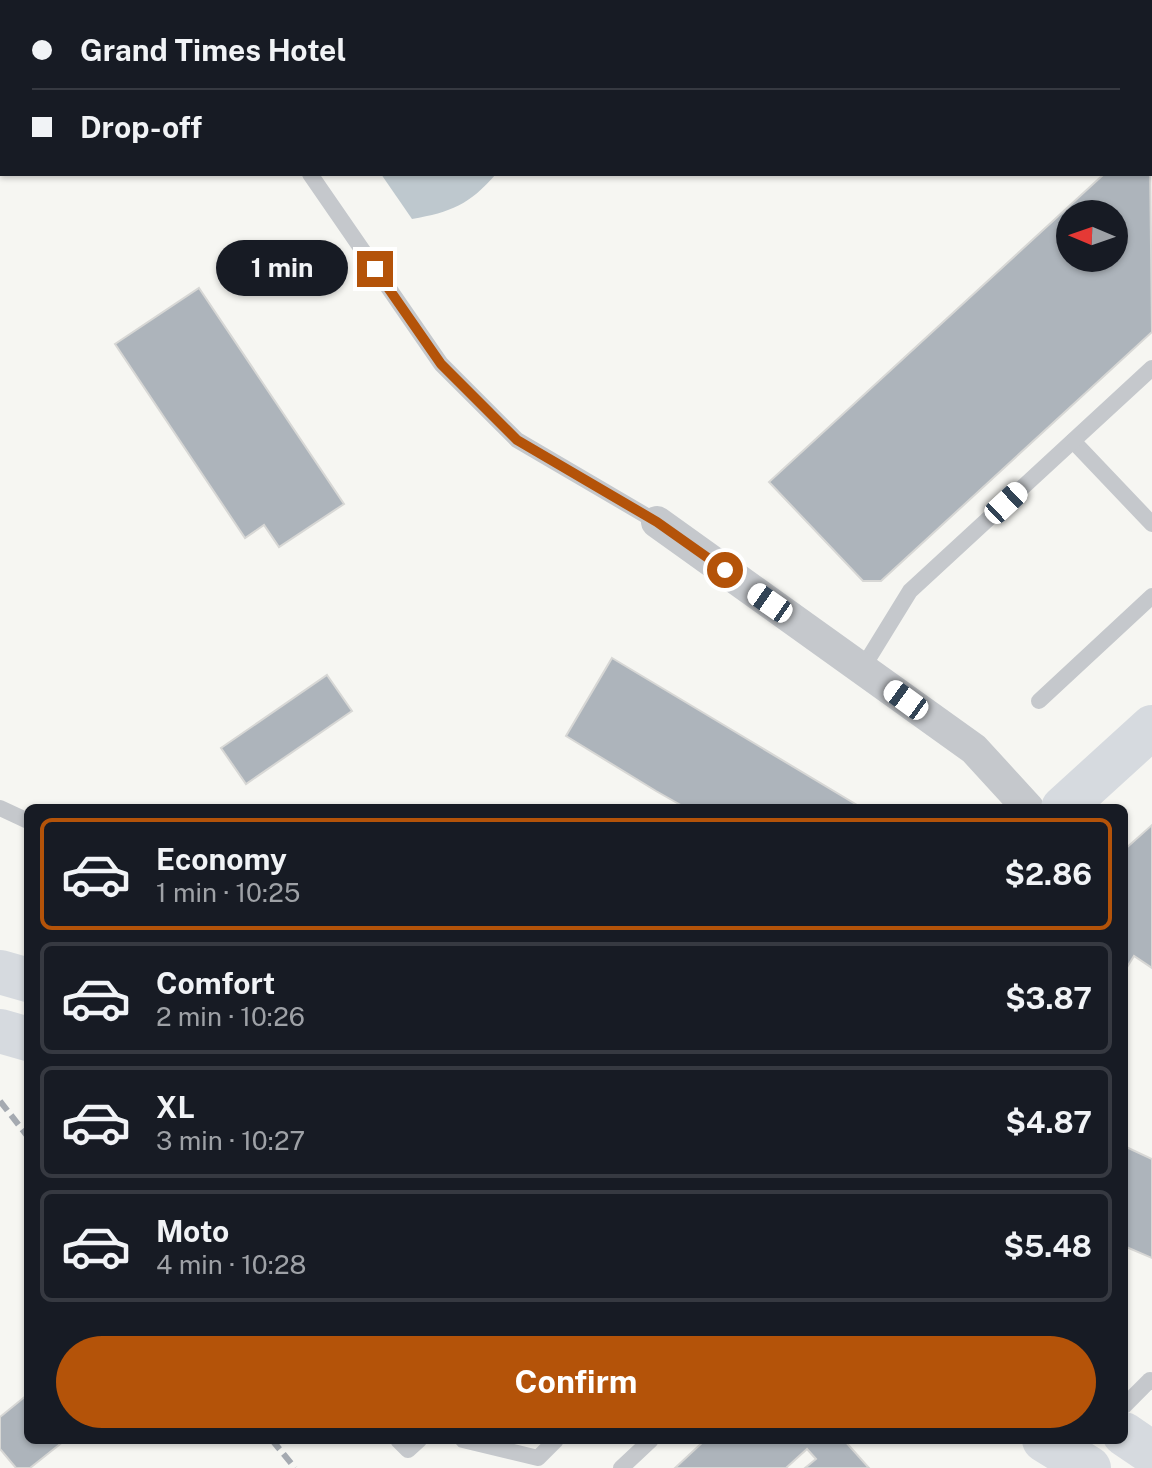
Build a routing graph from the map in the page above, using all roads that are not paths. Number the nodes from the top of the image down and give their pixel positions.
1 (311, 176) edge
2 (1152, 368) edge
3 (1073, 441) junction
4 (657, 522) joint
5 (1152, 524) edge
6 (1152, 596) edge
7 (862, 669) junction
8 (1039, 701) dead end
9 (1152, 727) edge
10 (1024, 804) edge
11 (1067, 804) edge
12 (0, 808) edge
13 (24, 819) edge
14 (1150, 1380) edge
15 (1128, 1402) edge
16 (1128, 1437) edge
17 (480, 1444) edge
18 (552, 1444) edge
19 (647, 1444) edge
20 (1050, 1444) edge
21 (1152, 1453) edge
22 (621, 1468) edge
23 (1089, 1468) edge

1 - 4 lane
2 - 3 lane
3 - 5 lane
3 - 7 lane
4 - 7 street
6 - 8 lane
7 - 10 street
9 - 11 street
12 - 13 lane
14 - 15 lane
16 - 21 street
17 - 18 lane
19 - 22 lane
20 - 23 street

